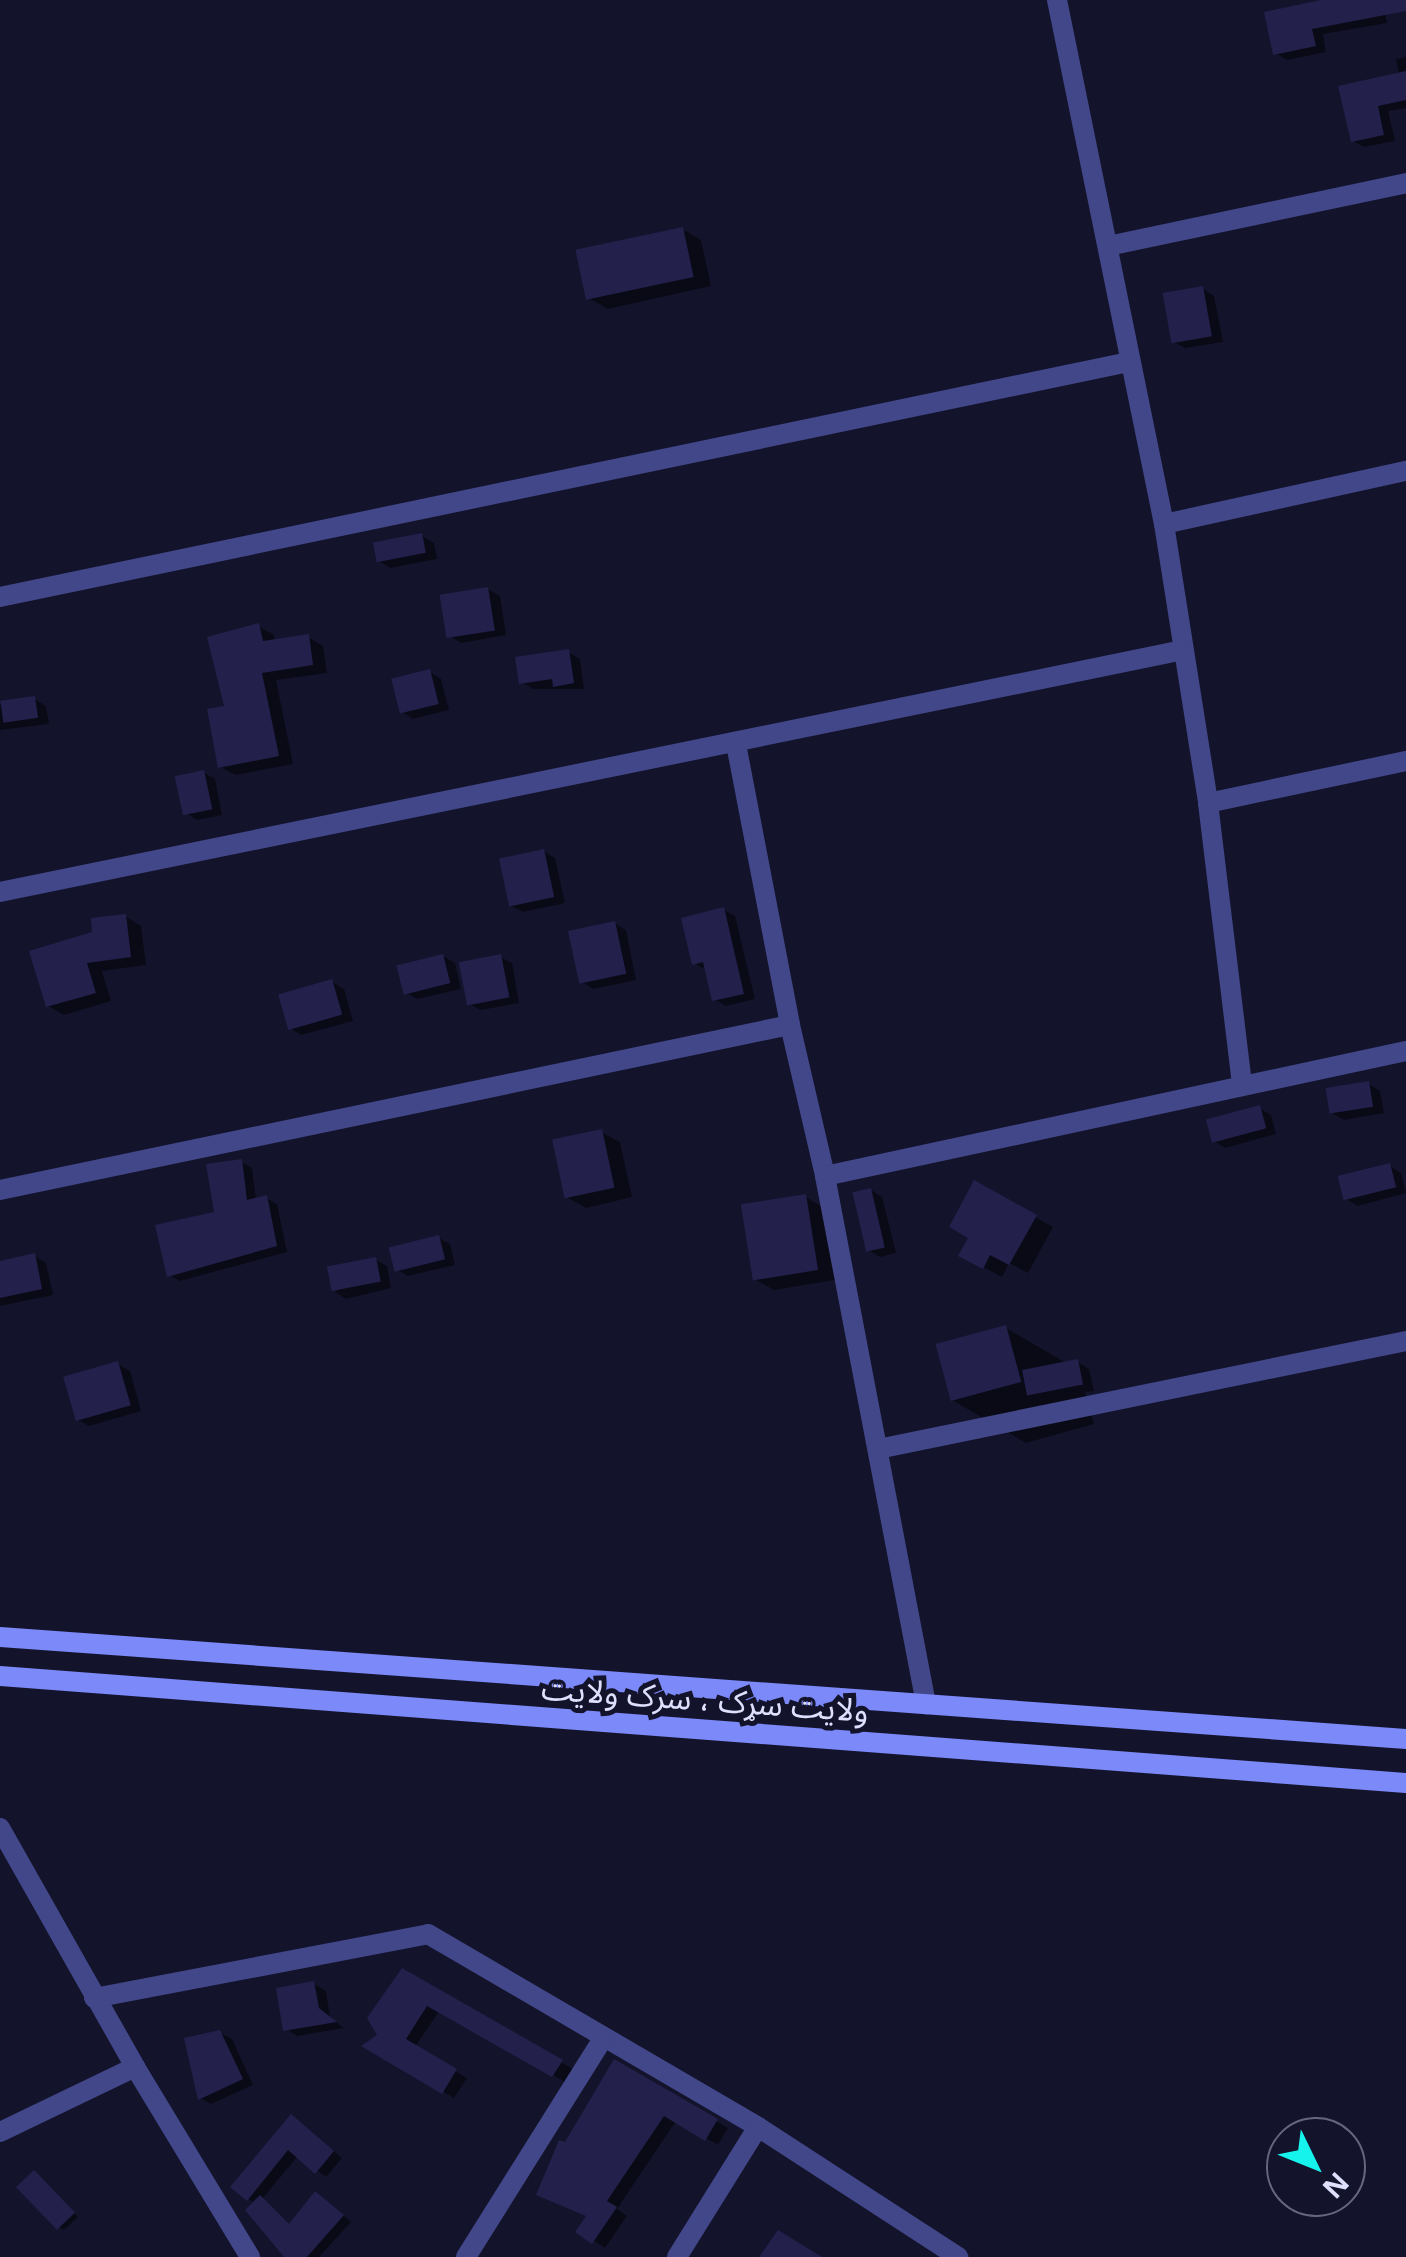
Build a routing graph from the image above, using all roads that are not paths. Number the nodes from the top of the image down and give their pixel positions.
1 (1057, 0) edge
2 (1406, 183) edge
3 (1108, 246) junction
4 (1129, 362) junction
5 (1406, 472) edge
6 (1164, 524) junction
7 (0, 597) edge
8 (1184, 650) junction
9 (736, 744) junction
10 (1406, 761) edge
11 (1208, 804) junction
12 (0, 892) edge
13 (790, 1025) junction
14 (1406, 1051) edge
15 (1242, 1084) junction
16 (826, 1176) junction
17 (0, 1190) edge
18 (1406, 1341) edge
19 (878, 1449) junction
20 (0, 1637) edge
21 (0, 1676) edge
22 (926, 1704) junction
23 (1406, 1739) edge
24 (1406, 1783) edge
25 (0, 1828) edge
26 (94, 1998) junction
27 (603, 2039) junction
28 (135, 2067) junction
29 (758, 2127) junction
30 (0, 2132) edge
31 (240, 2251) edge
32 (951, 2255) edge
33 (466, 2257) edge
34 (677, 2257) edge

1 - 3 street
2 - 3 street
3 - 4 street
4 - 6 street
4 - 7 street
5 - 6 street
6 - 8 street
8 - 9 street
8 - 11 street
9 - 12 street
9 - 13 street
10 - 11 street
11 - 15 street
13 - 16 street
13 - 17 street
14 - 15 street
15 - 16 street
16 - 19 street
18 - 19 street
19 - 22 street
20 - 22 main road, ولایت سړک ، سرک ولایت
21 - 24 main road, ولایت سړک ، سرک ولایت
22 - 23 main road, ولایت سړک ، سرک ولایت
25 - 26 street
26 - 27 street
26 - 28 street
27 - 29 street
27 - 33 street
28 - 30 street
28 - 31 street
29 - 32 street
29 - 34 street

